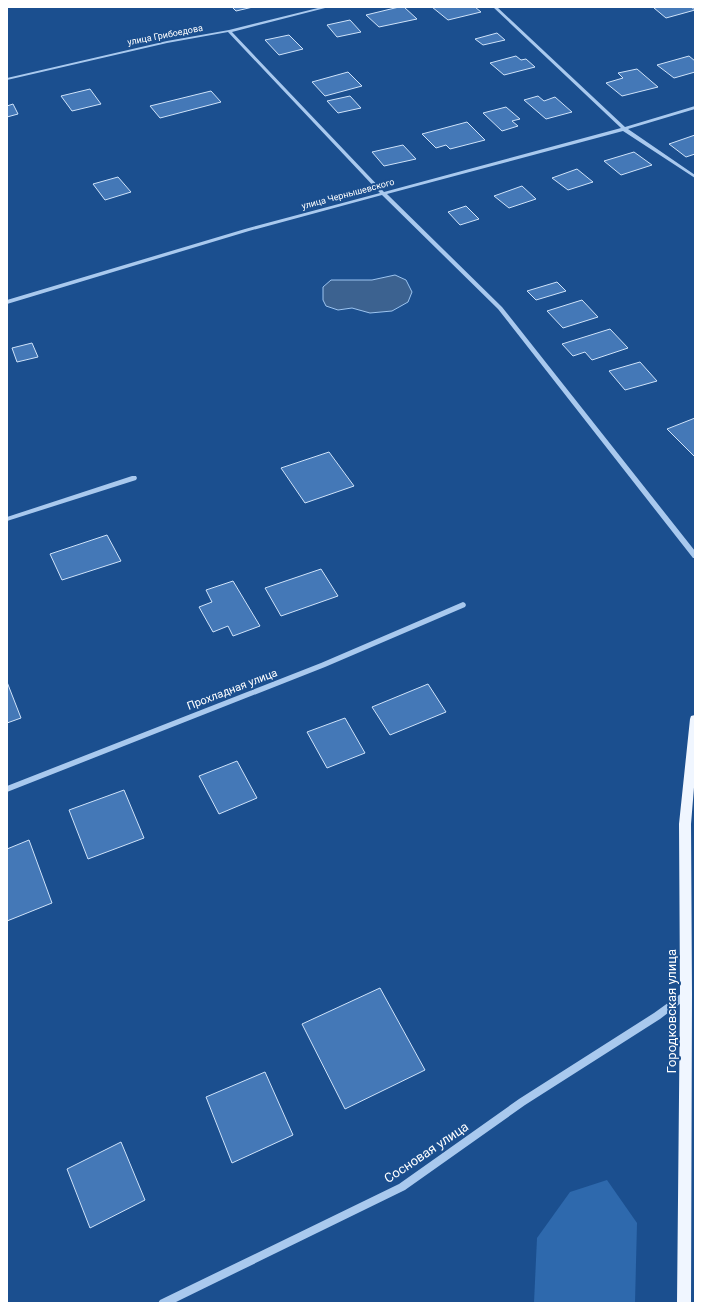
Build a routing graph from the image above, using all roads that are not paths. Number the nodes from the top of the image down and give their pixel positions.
1 (327, 7) edge
2 (495, 7) edge
3 (229, 31) junction
4 (7, 79) edge
5 (695, 107) edge
6 (624, 129) junction
7 (695, 177) edge
8 (384, 193) junction
9 (7, 302) edge
10 (134, 478) dead end
11 (7, 519) edge
12 (695, 556) edge
13 (463, 605) dead end
14 (695, 719) edge
15 (7, 788) edge
16 (686, 994) junction
17 (163, 1303) edge
18 (684, 1303) edge

1 - 3 street, улица Грибоедова
2 - 6 street
3 - 4 street, улица Грибоедова
3 - 8 street
5 - 6 street, улица Чернышевского
6 - 7 street
6 - 8 street, улица Чернышевского
8 - 9 street, улица Чернышевского
8 - 12 street
10 - 11 street
13 - 15 street, Прохладная улица
14 - 16 main road, Городковская улица
16 - 17 street, Сосновая улица
16 - 18 main road, Городковская улица

